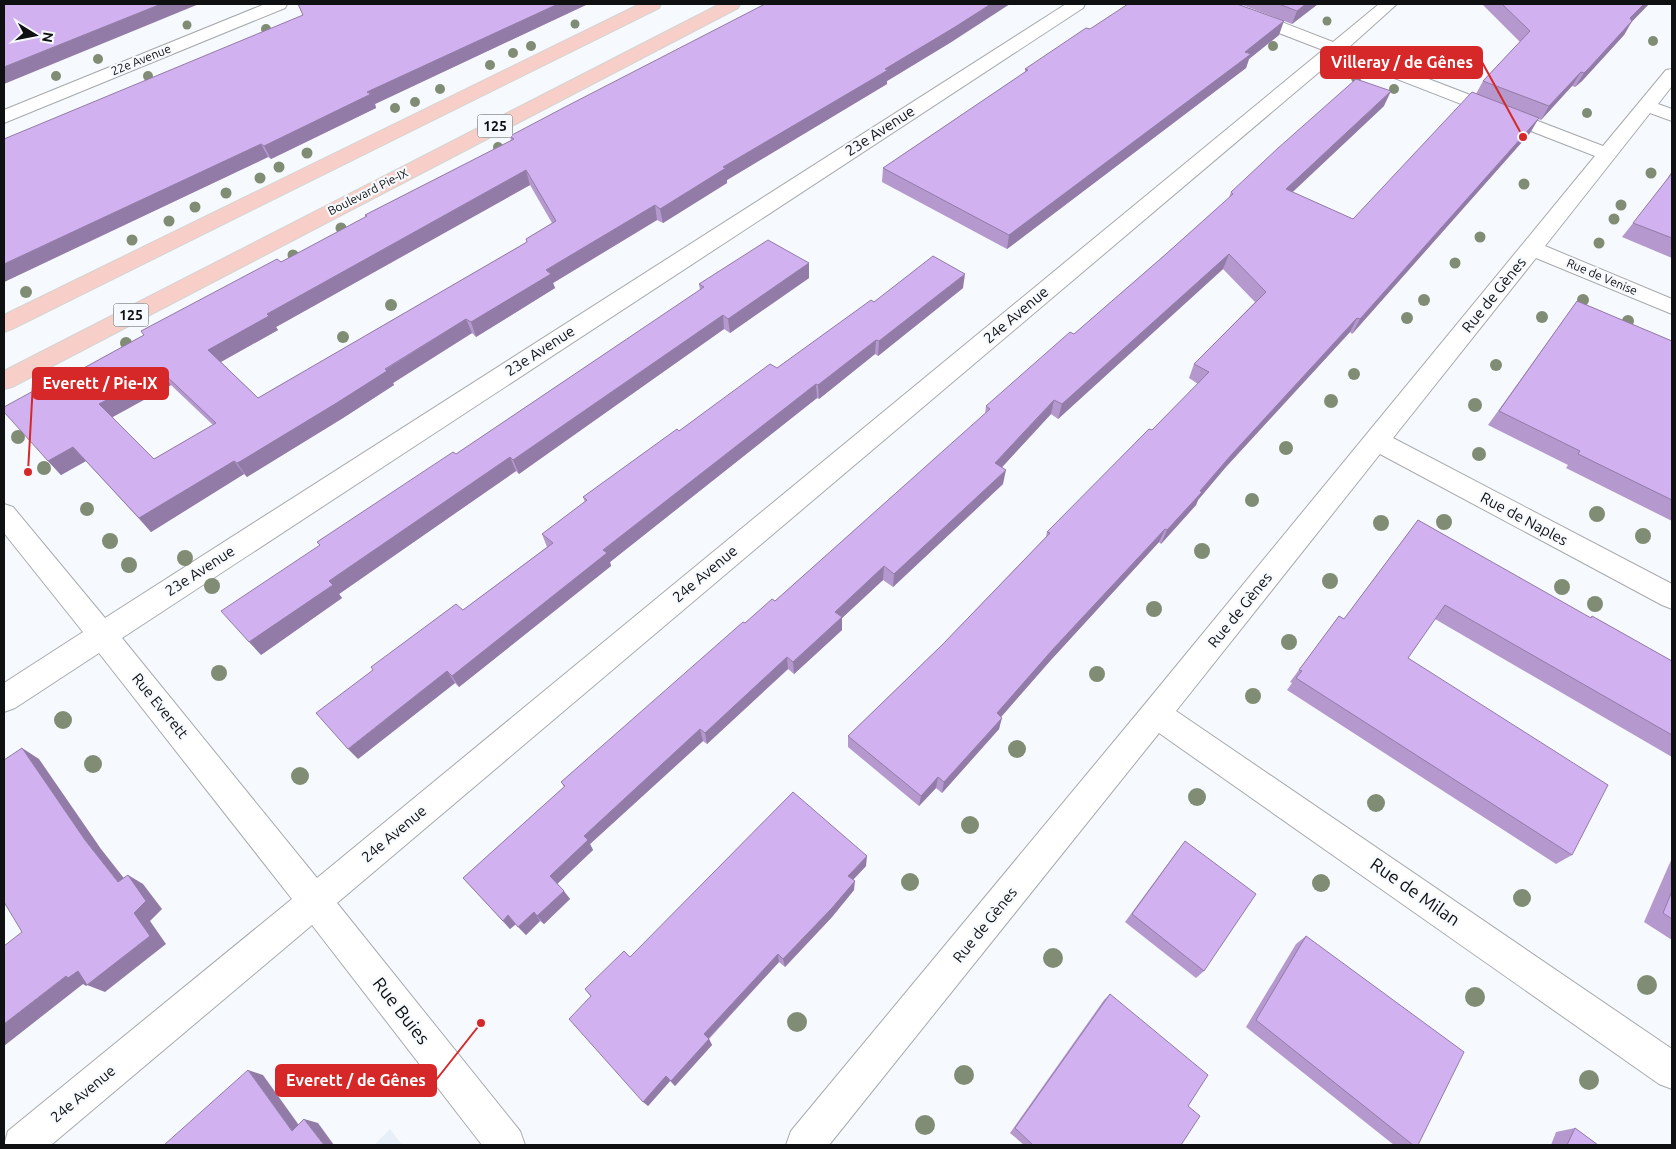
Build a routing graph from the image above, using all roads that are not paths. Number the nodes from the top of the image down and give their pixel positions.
1 (278, 4) edge
2 (653, 4) edge
3 (732, 4) edge
4 (1077, 4) edge
5 (1220, 4) edge
6 (1389, 4) edge
7 (1336, 48) junction
8 (1672, 74) edge
9 (1647, 106) junction
10 (1672, 115) edge
11 (4, 116) edge
12 (1607, 154) junction
13 (1532, 248) junction
14 (1672, 307) edge
15 (4, 324) edge
16 (4, 381) edge
17 (1376, 440) junction
18 (4, 514) edge
19 (1672, 597) edge
20 (102, 635) junction
21 (4, 699) edge
22 (1156, 714) junction
23 (315, 900) junction
24 (1672, 1071) edge
25 (22, 1145) edge
26 (506, 1145) edge
27 (805, 1145) edge

1 - 11 street, 22e Avenue
2 - 15 main road, 125
3 - 16 main road, Boulevard Pie-IX / 125
4 - 20 street, 23e Avenue
5 - 7 street
6 - 7 street, 24e Avenue
7 - 12 street
7 - 23 street, 24e Avenue
8 - 9 street, Rue de Gènes
9 - 10 street
9 - 12 street, Rue de Gènes
12 - 13 street, Rue de Gènes
13 - 14 street, Rue de Venise
13 - 17 street, Rue de Gènes
17 - 19 street, Rue de Naples
17 - 22 street, Rue de Gènes
18 - 20 street, Rue Everett
20 - 21 street, 23e Avenue
20 - 23 street, Rue Everett
22 - 24 street, Rue de Milan
22 - 27 street, Rue de Gènes
23 - 25 street, 24e Avenue
23 - 26 street, Rue Buies

